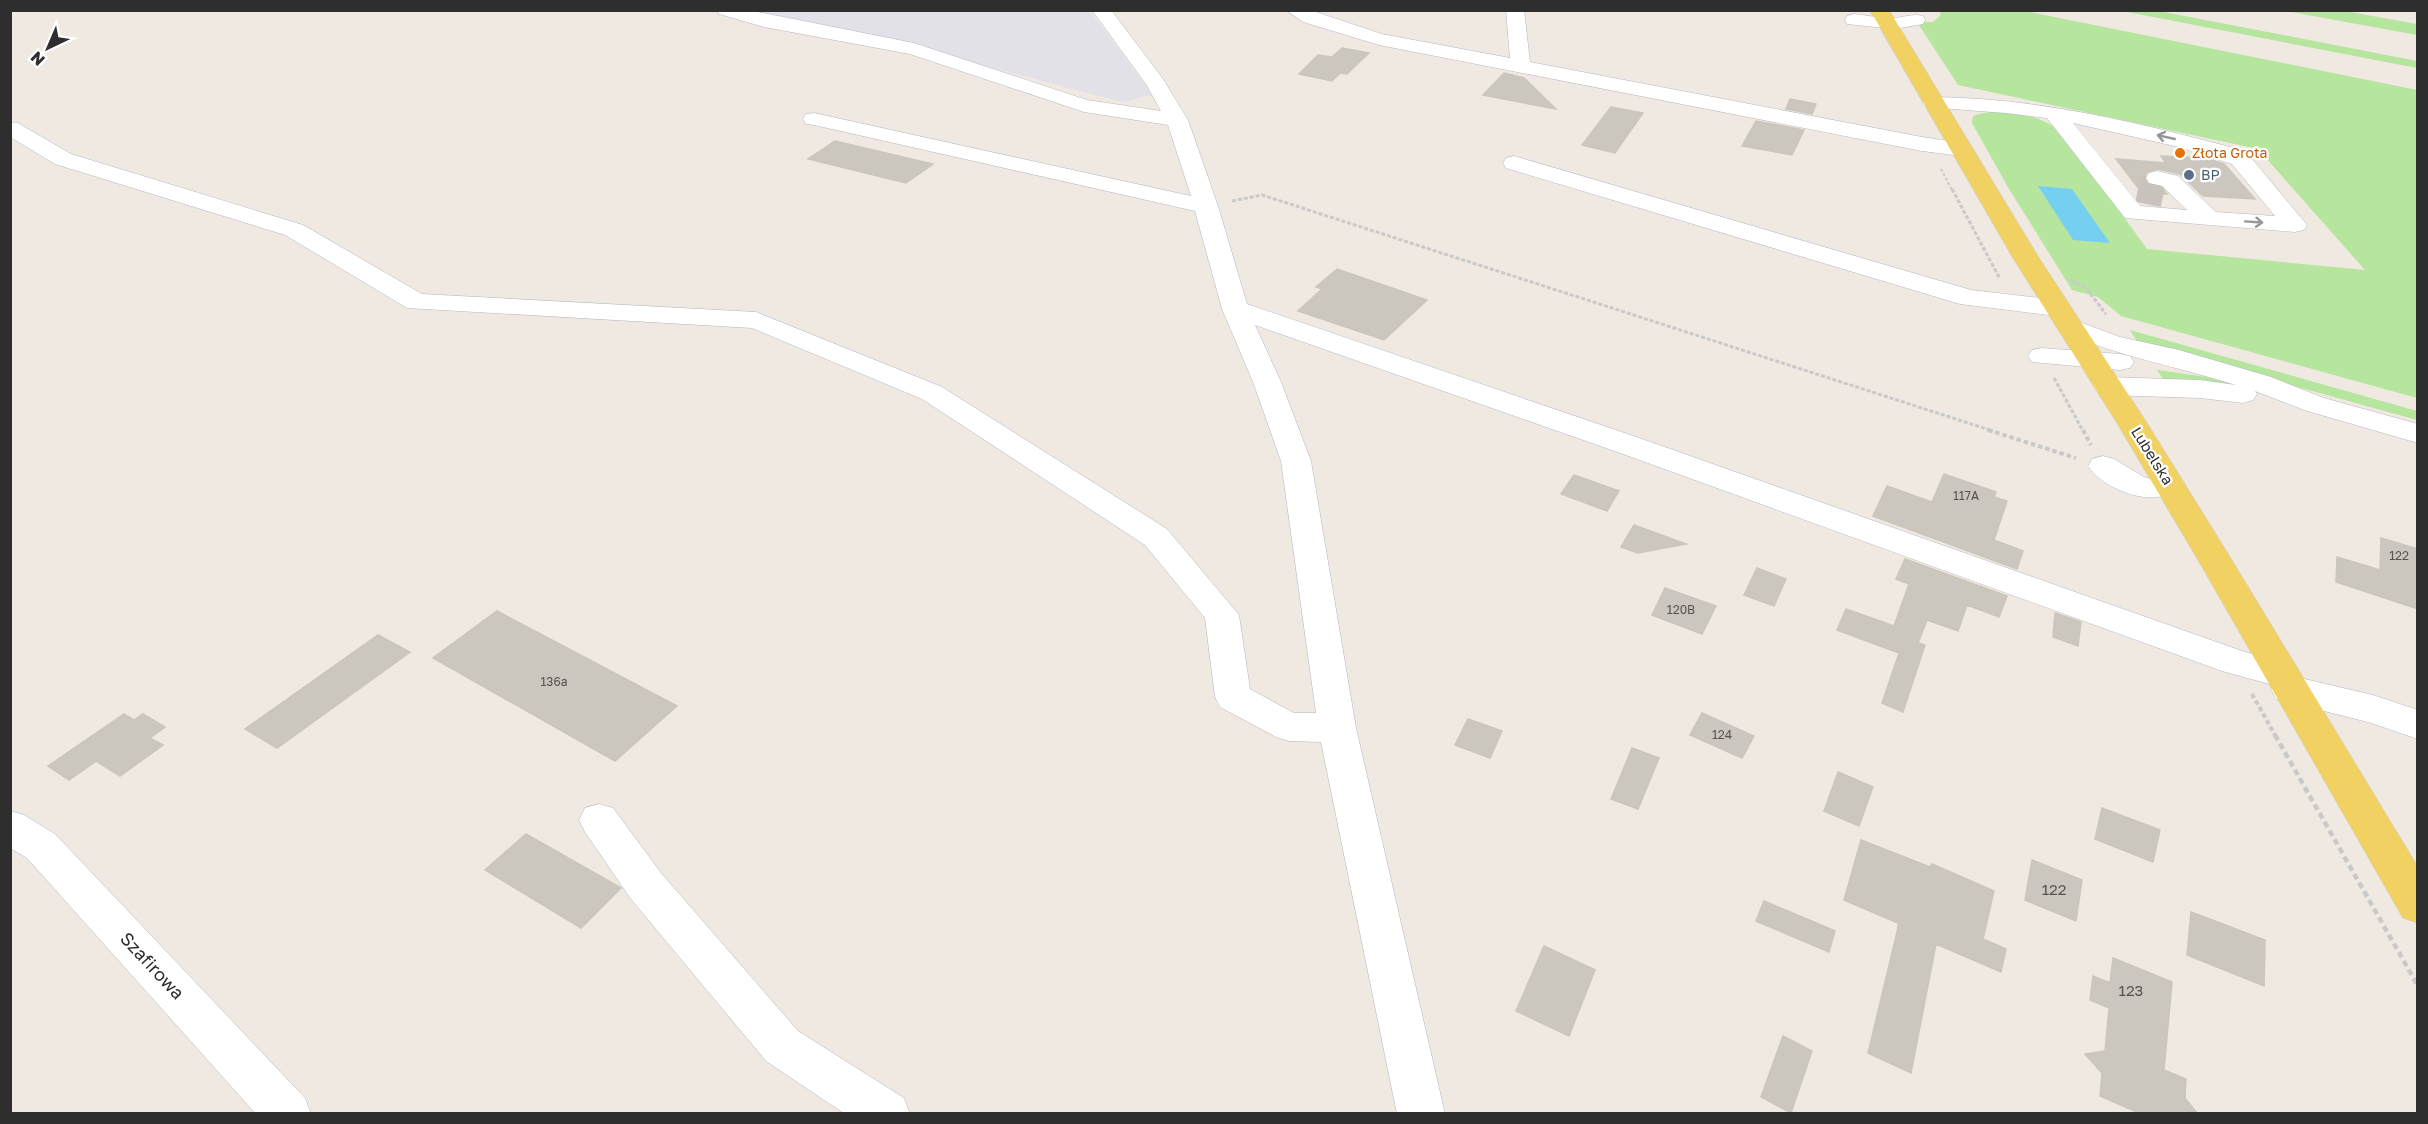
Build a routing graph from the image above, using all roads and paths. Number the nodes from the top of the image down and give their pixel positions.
1 (726, 10) edge
2 (1101, 10) edge
3 (1295, 10) edge
4 (1515, 10) edge
5 (1895, 19) edge
6 (1854, 20) dead end
7 (1521, 67) junction
8 (1933, 103) junction
9 (2055, 114) junction
10 (814, 119) dead end
11 (1177, 120) junction
12 (10, 128) edge
13 (1961, 149) junction
14 (1514, 163) dead end
15 (1206, 206) junction
16 (2066, 278) dead end
17 (1235, 309) junction
18 (2063, 317) junction
19 (2108, 317) dead end
20 (2042, 356) dead end
21 (2089, 360) junction
22 (2218, 371) junction
23 (2107, 386) junction
24 (2313, 404) junction
25 (2418, 434) edge
26 (2103, 466) joint
27 (2152, 489) dead end
28 (2235, 662) junction
29 (2284, 681) junction
30 (2418, 725) edge
31 (1336, 728) junction
32 (599, 820) dead end
33 (10, 827) edge
34 (2418, 905) edge
35 (2418, 986) edge
36 (288, 1113) edge
37 (887, 1113) edge
38 (1421, 1113) edge

1 - 11 street
2 - 11 street
3 - 7 street
4 - 7 street
5 - 6 street
5 - 8 main road, Lubelska
7 - 13 street
8 - 9 street
8 - 13 main road, Lubelska
9 -> 9 street
10 - 15 street
11 - 15 street
12 - 31 street
13 - 18 main road, Lubelska
14 - 18 street
15 - 17 street
15 - 26 path
16 - 19 path
17 - 28 street
17 - 31 street
18 - 21 main road, Lubelska
18 - 22 street
20 - 21 street
21 - 22 street
21 - 23 main road, Lubelska
22 - 24 street
23 - 24 street
23 - 29 main road, Lubelska
24 - 25 street
26 - 27 street
28 - 29 street
28 - 35 path
29 - 30 street
29 - 34 main road, Lubelska
31 - 38 street
32 - 37 street
33 - 36 street, Szafirowa

